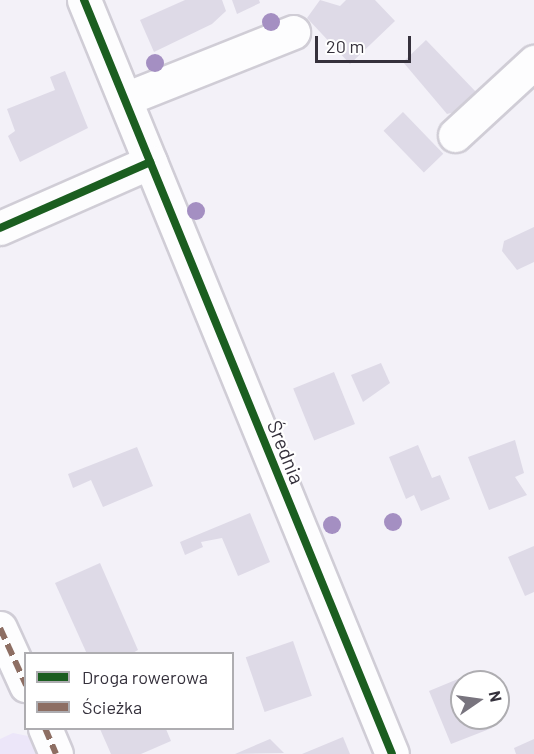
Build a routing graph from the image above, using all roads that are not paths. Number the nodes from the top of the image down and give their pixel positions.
1 (84, 0) edge
2 (293, 32) dead end
3 (534, 62) edge
4 (125, 99) junction
5 (455, 135) dead end
6 (150, 162) junction
7 (0, 228) edge
8 (0, 628) edge
9 (24, 681) edge
10 (45, 730) edge
11 (56, 754) edge
12 (392, 754) edge

1 - 4 street, Średnia
2 - 4 street
3 - 5 street
4 - 6 street, Średnia
6 - 7 street
6 - 12 street, Średnia
8 - 9 street
10 - 11 street

